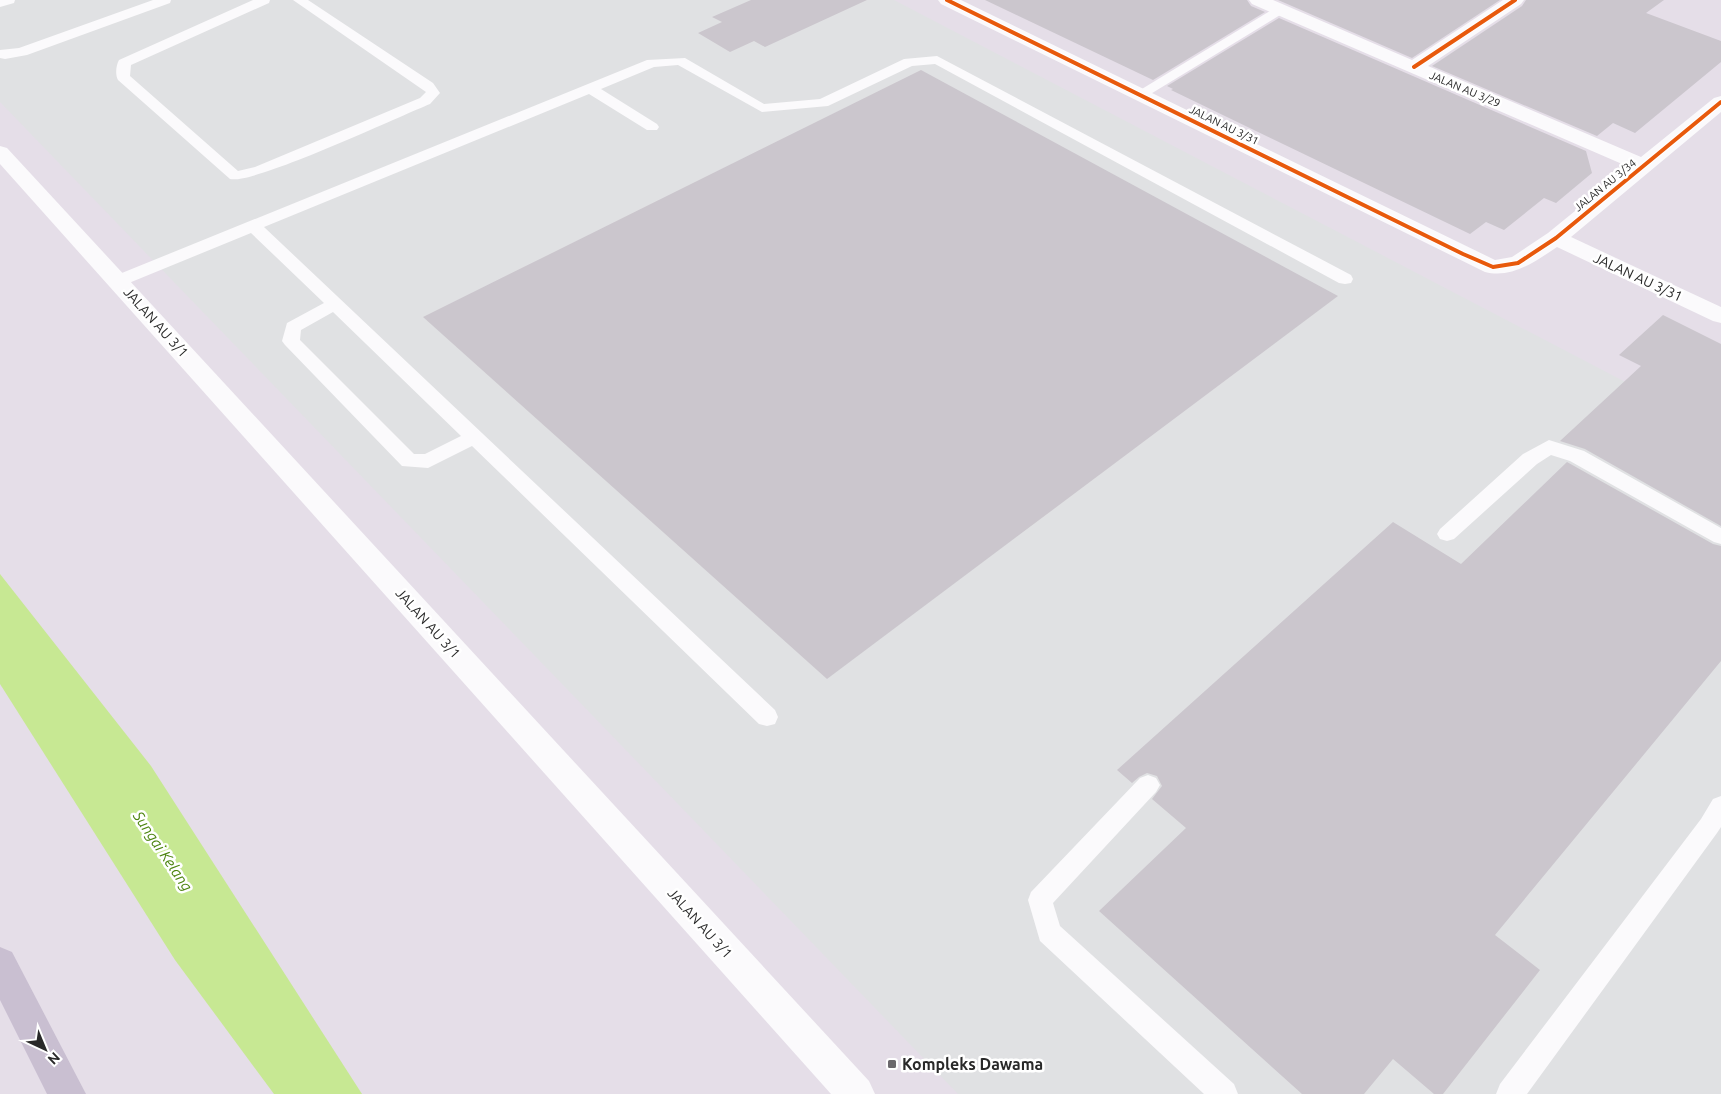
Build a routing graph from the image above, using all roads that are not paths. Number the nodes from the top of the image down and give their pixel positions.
1 (9, 0) edge
2 (165, 0) edge
3 (264, 0) edge
4 (299, 0) edge
5 (946, 0) edge
6 (1258, 0) edge
7 (1515, 0) edge
8 (0, 3) edge
9 (1280, 9) junction
10 (0, 54) edge
11 (1414, 67) junction
12 (590, 88) junction
13 (1139, 95) junction
14 (1721, 102) edge
15 (652, 127) dead end
16 (0, 152) edge
17 (1644, 166) junction
18 (253, 226) junction
19 (1556, 238) junction
20 (1494, 267) joint
21 (1345, 279) dead end
22 (118, 281) junction
23 (335, 304) junction
24 (1721, 316) edge
25 (474, 437) junction
26 (1447, 534) dead end
27 (1721, 537) edge
28 (768, 716) dead end
29 (1148, 785) dead end
30 (1721, 806) edge
31 (0, 964) edge
32 (67, 1094) edge
33 (856, 1094) edge
34 (1224, 1094) edge
35 (1510, 1094) edge

1 - 8 lane
2 - 10 lane
3 - 4 lane
5 - 13 street, JALAN AU 3/31
6 - 9 street, JALAN AU 3/29
7 - 11 street
9 - 11 street, JALAN AU 3/29
9 - 13 lane
11 - 17 street, JALAN AU 3/29
12 - 15 lane
12 - 18 lane
12 - 21 lane
13 - 20 street, JALAN AU 3/31
14 - 17 street, JALAN AU 3/34
16 - 22 street, JALAN AU 3/1
17 - 19 street, JALAN AU 3/34
18 - 22 lane
18 - 23 lane
19 - 20 street, JALAN AU 3/34
19 - 24 street, JALAN AU 3/31
22 - 33 street, JALAN AU 3/1
23 - 25 lane
23 - 25 lane
25 - 28 lane
26 - 27 lane
29 - 34 lane
30 - 35 lane
31 - 32 highway

